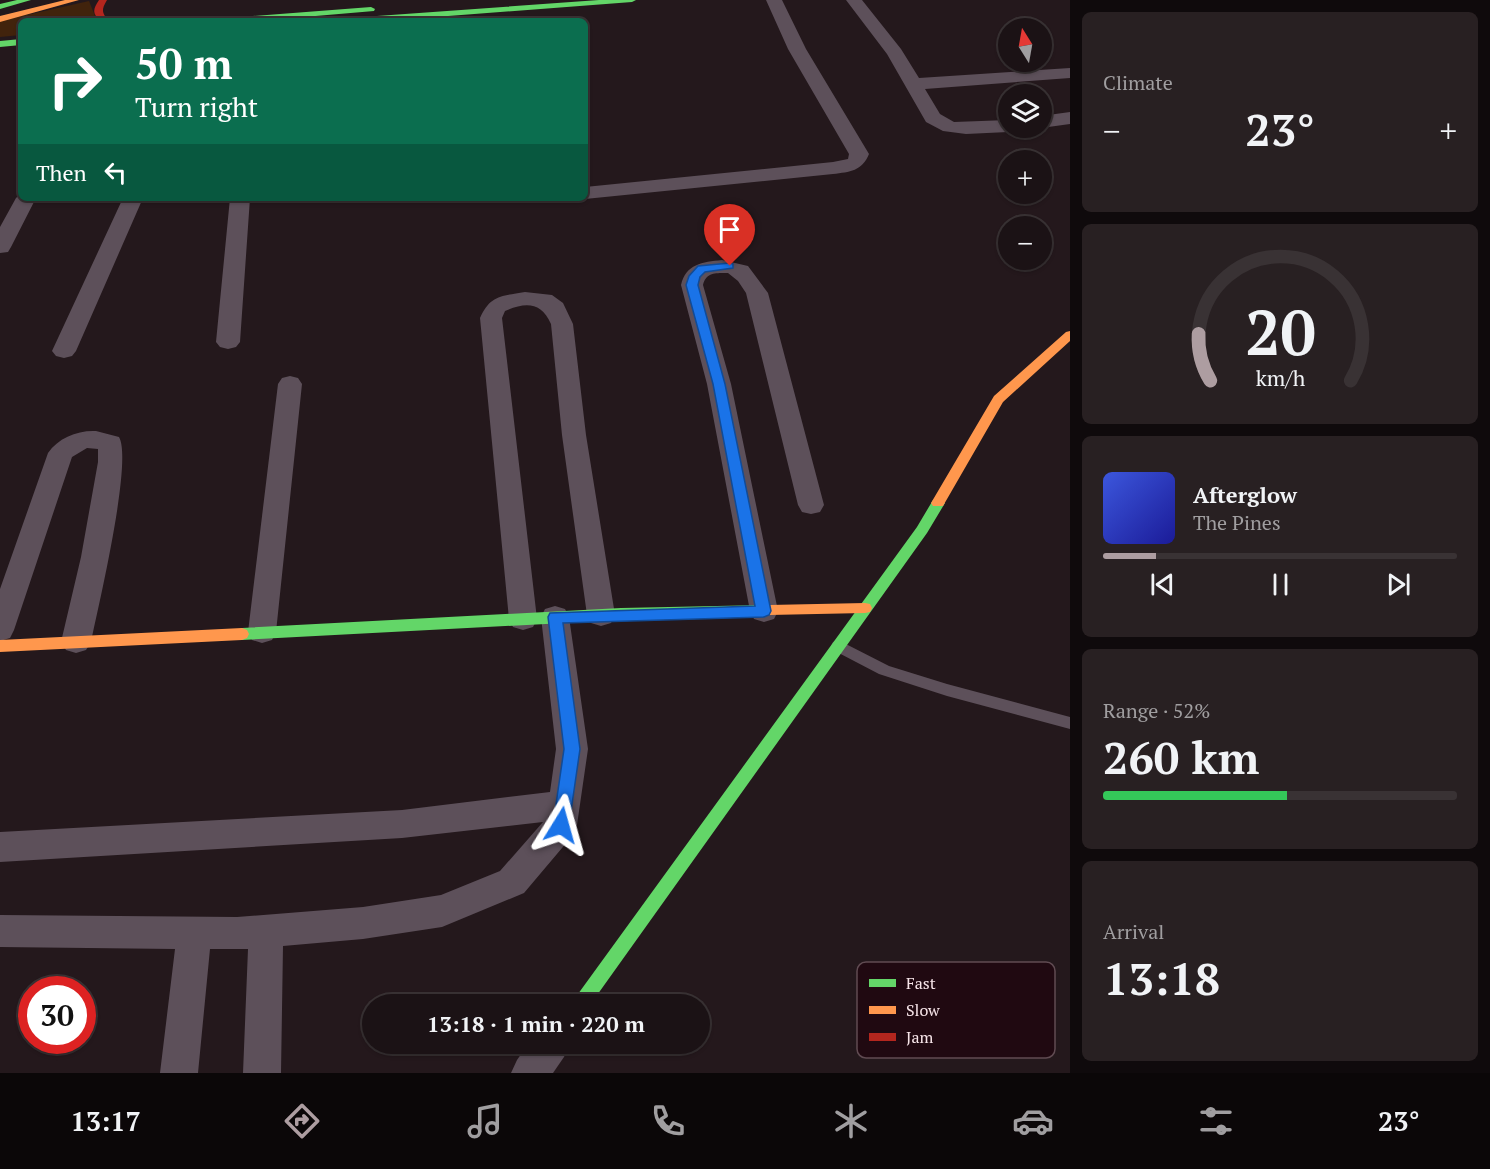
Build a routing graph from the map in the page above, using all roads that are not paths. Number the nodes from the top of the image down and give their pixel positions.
1 (27, 0) edge
2 (75, 0) edge
3 (103, 0) edge
4 (492, 0) edge
5 (632, 0) edge
6 (774, 0) edge
7 (854, 0) edge
8 (0, 7) edge
9 (101, 18) edge
10 (265, 18) edge
11 (389, 18) edge
12 (0, 19) edge
13 (18, 42) edge
14 (0, 44) edge
15 (1070, 73) edge
16 (912, 84) junction
17 (1070, 118) edge
18 (1052, 120) edge
19 (998, 126) edge
20 (588, 193) edge
21 (24, 201) edge
22 (132, 201) edge
23 (240, 201) edge
24 (0, 247) edge
25 (1070, 335) edge
26 (228, 342) dead end
27 (64, 351) dead end
28 (290, 384) dead end
29 (811, 505) dead end
30 (866, 608) junction
31 (764, 611) junction
32 (601, 615) junction
33 (555, 617) junction
34 (523, 619) junction
35 (0, 630) edge
36 (262, 632) junction
37 (76, 642) junction
38 (0, 646) edge
39 (838, 646) junction
40 (1070, 723) edge
41 (564, 805) junction
42 (0, 847) edge
43 (266, 930) junction
44 (0, 931) edge
45 (194, 933) junction
46 (587, 994) edge
47 (544, 1054) edge
48 (179, 1073) edge
49 (262, 1073) edge
50 (530, 1073) edge

1 - 8 main road
2 - 12 main road
3 - 9 main road
4 - 10 main road
5 - 11 main road
6 - 20 street
7 - 16 street
13 - 14 main road
15 - 16 street
16 - 19 street
17 - 18 street
21 - 24 street
22 - 27 street
23 - 26 street
25 - 30 main road
28 - 36 street
29 - 31 street
30 - 31 main road
30 - 39 main road
31 - 32 main road
32 - 33 main road
32 - 34 street
33 - 34 main road
33 - 41 street
34 - 36 main road
35 - 37 street
36 - 37 main road
37 - 38 main road
39 - 40 lane
39 - 46 main road
41 - 42 street
41 - 43 street
43 - 45 street
43 - 49 street
44 - 45 street
45 - 48 street
47 - 50 street

